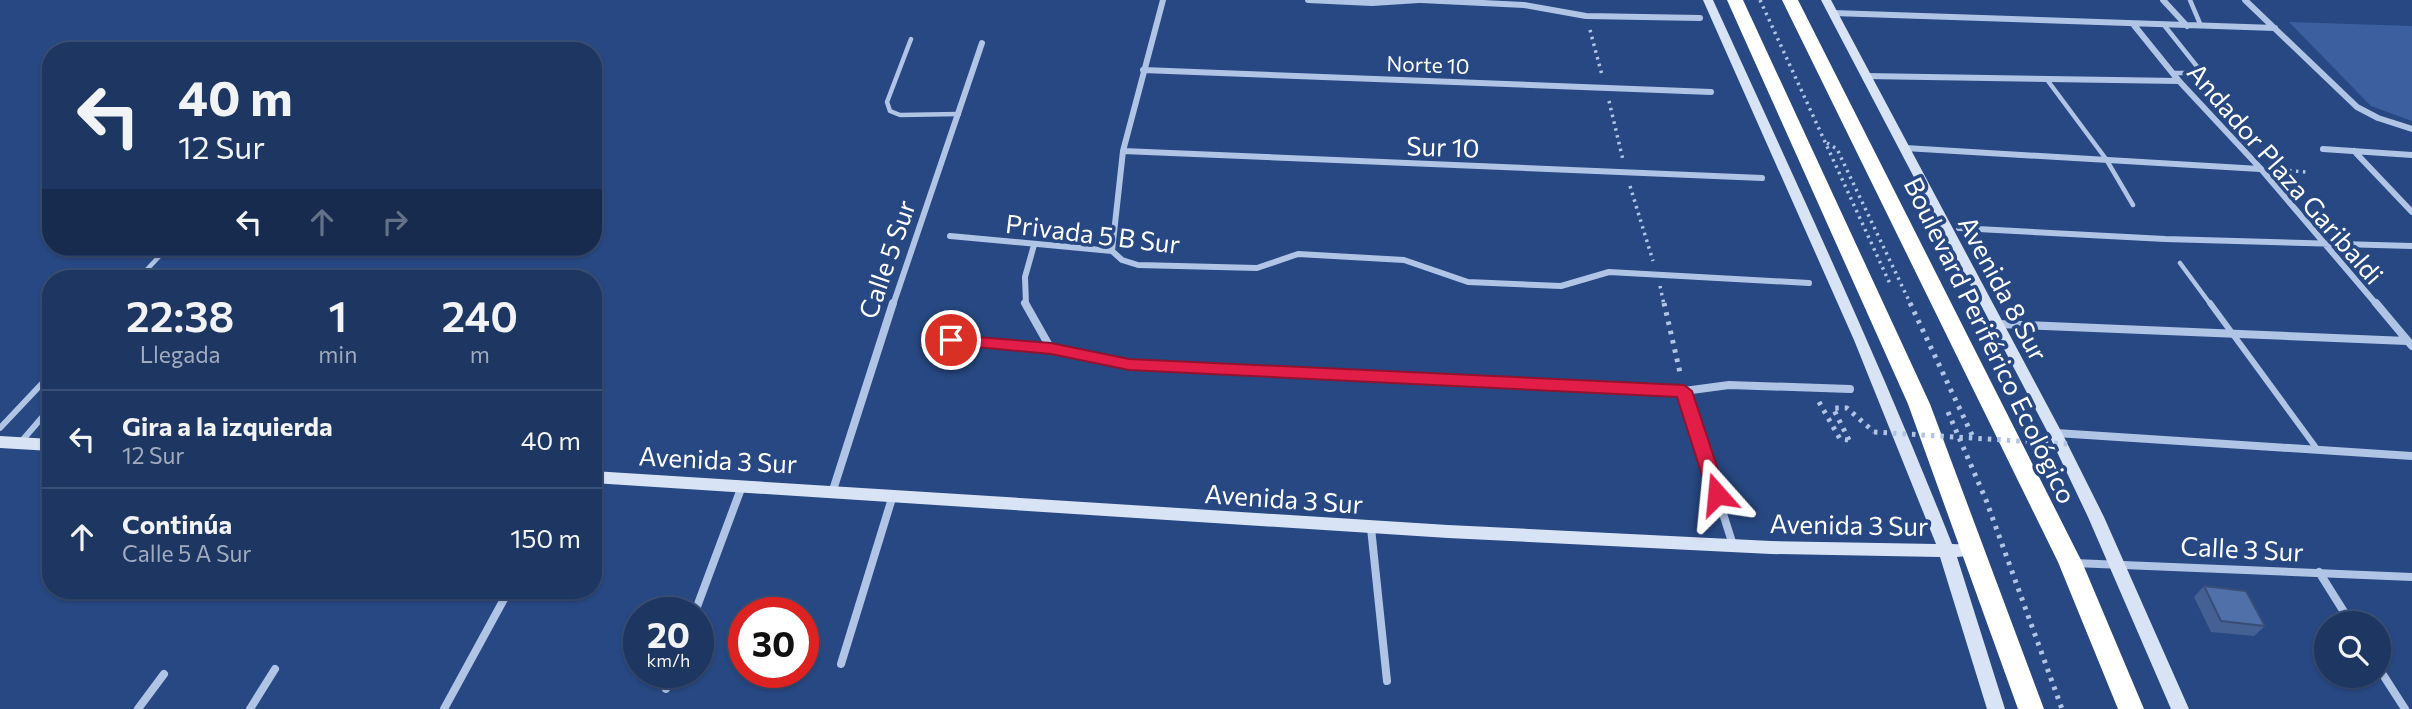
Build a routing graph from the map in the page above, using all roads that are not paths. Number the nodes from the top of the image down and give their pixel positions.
1 (1163, 0) edge
2 (1308, 0) edge
3 (1420, 0) edge
4 (1708, 0) edge
5 (1735, 0) edge
6 (1790, 0) edge
7 (1826, 0) edge
8 (2163, 0) edge
9 (2190, 0) edge
10 (2245, 0) edge
11 (1833, 13) junction
12 (1700, 18) dead end
13 (2133, 24) junction
14 (2164, 25) junction
15 (2187, 26) junction
16 (2201, 26) junction
17 (2274, 28) junction
18 (911, 39) dead end
19 (982, 43) dead end
20 (1143, 70) junction
21 (2172, 73) junction
22 (1865, 76) junction
23 (2048, 81) junction
24 (2179, 82) junction
25 (1711, 92) dead end
26 (960, 114) junction
27 (2412, 129) edge
28 (1905, 148) junction
29 (2323, 149) dead end
30 (1123, 151) junction
31 (2354, 151) junction
32 (2412, 155) edge
33 (2106, 159) junction
34 (2260, 169) junction
35 (1762, 178) dead end
36 (2133, 205) dead end
37 (2412, 212) edge
38 (1959, 228) dead end
39 (950, 236) dead end
40 (2324, 244) junction
41 (1034, 245) junction
42 (2412, 246) edge
43 (1112, 251) junction
44 (160, 256) edge
45 (2180, 262) dead end
46 (146, 270) edge
47 (1809, 283) dead end
48 (1998, 324) junction
49 (2230, 332) junction
50 (926, 338) dead end
51 (2409, 344) edge
52 (1051, 349) junction
53 (42, 384) edge
54 (1850, 389) dead end
55 (1684, 391) junction
56 (42, 417) edge
57 (0, 428) edge
58 (2055, 433) junction
59 (0, 442) edge
60 (20, 443) junction
61 (42, 444) edge
62 (2318, 450) junction
63 (2412, 456) edge
64 (602, 477) edge
65 (743, 485) junction
66 (833, 489) junction
67 (893, 494) junction
68 (1371, 528) junction
69 (1733, 545) junction
70 (1972, 550) junction
71 (1947, 551) junction
72 (2070, 562) junction
73 (2116, 563) junction
74 (2319, 572) junction
75 (2412, 577) edge
76 (701, 597) edge
77 (504, 599) edge
78 (2343, 611) edge
79 (841, 664) dead end
80 (275, 669) dead end
81 (164, 674) dead end
82 (1387, 681) dead end
83 (2391, 688) edge
84 (138, 709) edge
85 (250, 709) edge
86 (444, 709) edge
87 (1996, 709) edge
88 (2031, 709) edge
89 (2132, 709) edge
90 (2180, 709) edge
91 (2404, 709) edge

1 - 20 street
2 - 3 street
3 - 12 street
4 - 71 street
5 - 70 highway
6 - 72 highway, Boulevard Periférico Ecológico
7 - 11 street, Avenida 8 Sur
8 - 15 street
9 - 16 lane
10 - 17 street
11 - 13 street
11 - 22 street, Avenida 8 Sur
13 - 14 street
13 - 21 street, Andador Plaza Garibaldi
14 - 15 street
14 - 21 lane
15 - 16 street
16 - 17 street
17 - 27 street
18 - 26 lane
19 - 26 street, Calle 5 Sur
20 - 25 street, Norte 10
20 - 30 street
21 - 24 street, Andador Plaza Garibaldi
22 - 23 street
22 - 28 street, Avenida 8 Sur
23 - 24 street
23 - 33 lane
24 - 34 street, Andador Plaza Garibaldi
26 - 66 street, Calle 5 Sur
28 - 33 street
28 - 48 street, Avenida 8 Sur
29 - 31 street
30 - 35 street, Sur 10
30 - 43 street
31 - 32 street
31 - 37 street
33 - 34 street
33 - 36 lane
34 - 40 street, Andador Plaza Garibaldi
38 - 40 street
39 - 41 street, Privada 5 B Sur
40 - 42 street
40 - 51 street, Andador Plaza Garibaldi
41 - 43 street, Privada 5 B Sur
41 - 52 street
43 - 47 street, Privada 5 B Sur
44 - 46 lane
45 - 49 lane
48 - 49 street
48 - 58 street, Avenida 8 Sur
49 - 51 street
49 - 62 lane
50 - 52 street
52 - 55 street
53 - 57 lane
54 - 55 street
55 - 69 street
56 - 60 lane
58 - 62 street
58 - 73 street, Avenida 8 Sur
59 - 60 street
60 - 61 street
62 - 63 street
64 - 65 street, Avenida 3 Sur
65 - 66 street, Avenida 3 Sur
65 - 76 street
66 - 67 street, Avenida 3 Sur
67 - 68 street, Avenida 3 Sur
67 - 79 street
68 - 69 street, Avenida 3 Sur
68 - 82 street
69 - 71 street, Avenida 3 Sur
70 - 71 street, Avenida 3 Sur
70 - 88 highway
71 - 87 street
72 - 73 street, Calle 3 Sur
72 - 89 highway, Boulevard Periférico Ecológico
73 - 74 street, Calle 3 Sur
73 - 90 street, Avenida 8 Sur
74 - 75 street, Calle 3 Sur
74 - 78 street
77 - 86 street
80 - 85 street
81 - 84 street
83 - 91 street

